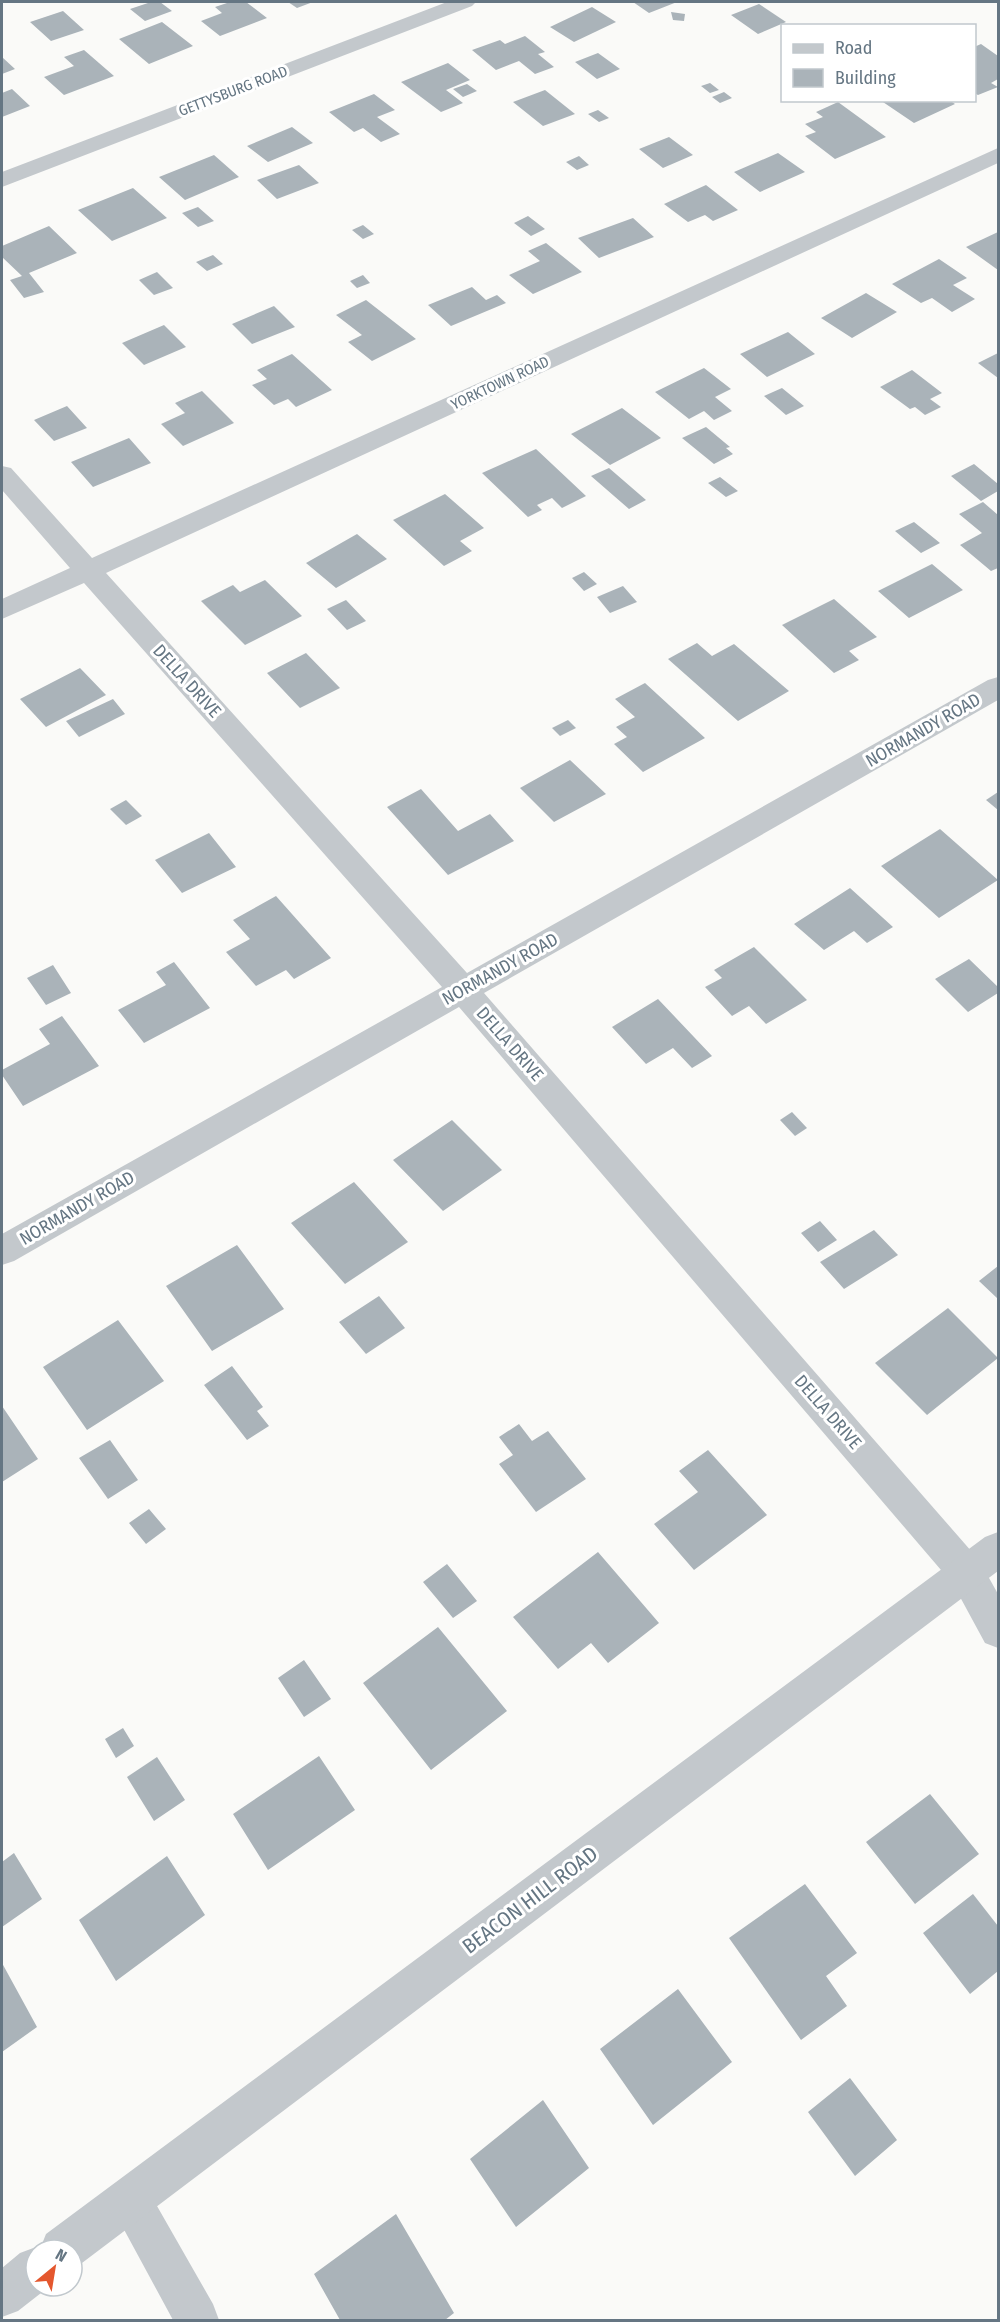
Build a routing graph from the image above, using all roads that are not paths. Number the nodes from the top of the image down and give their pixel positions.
1 (465, 2) edge
2 (999, 154) edge
3 (2, 180) edge
4 (2, 474) edge
5 (88, 571) junction
6 (2, 610) edge
7 (999, 687) edge
8 (463, 990) junction
9 (2, 1251) edge
10 (999, 1549) edge
11 (966, 1572) junction
12 (999, 1630) edge
13 (130, 2200) junction
14 (78, 2238) edge
15 (24, 2278) edge
16 (2, 2295) edge
17 (197, 2320) edge

1 - 3 street, GETTYSBURG ROAD
2 - 5 street, YORKTOWN ROAD
4 - 5 street, DELLA DRIVE
5 - 6 street, YORKTOWN ROAD
5 - 8 street, DELLA DRIVE
7 - 8 street, NORMANDY ROAD
8 - 9 street, NORMANDY ROAD
8 - 11 street, DELLA DRIVE
10 - 11 street, BEACON HILL ROAD
11 - 12 street, DELLA DRIVE
11 - 13 street, BEACON HILL ROAD
13 - 14 street, BEACON HILL ROAD
13 - 17 street
15 - 16 street

